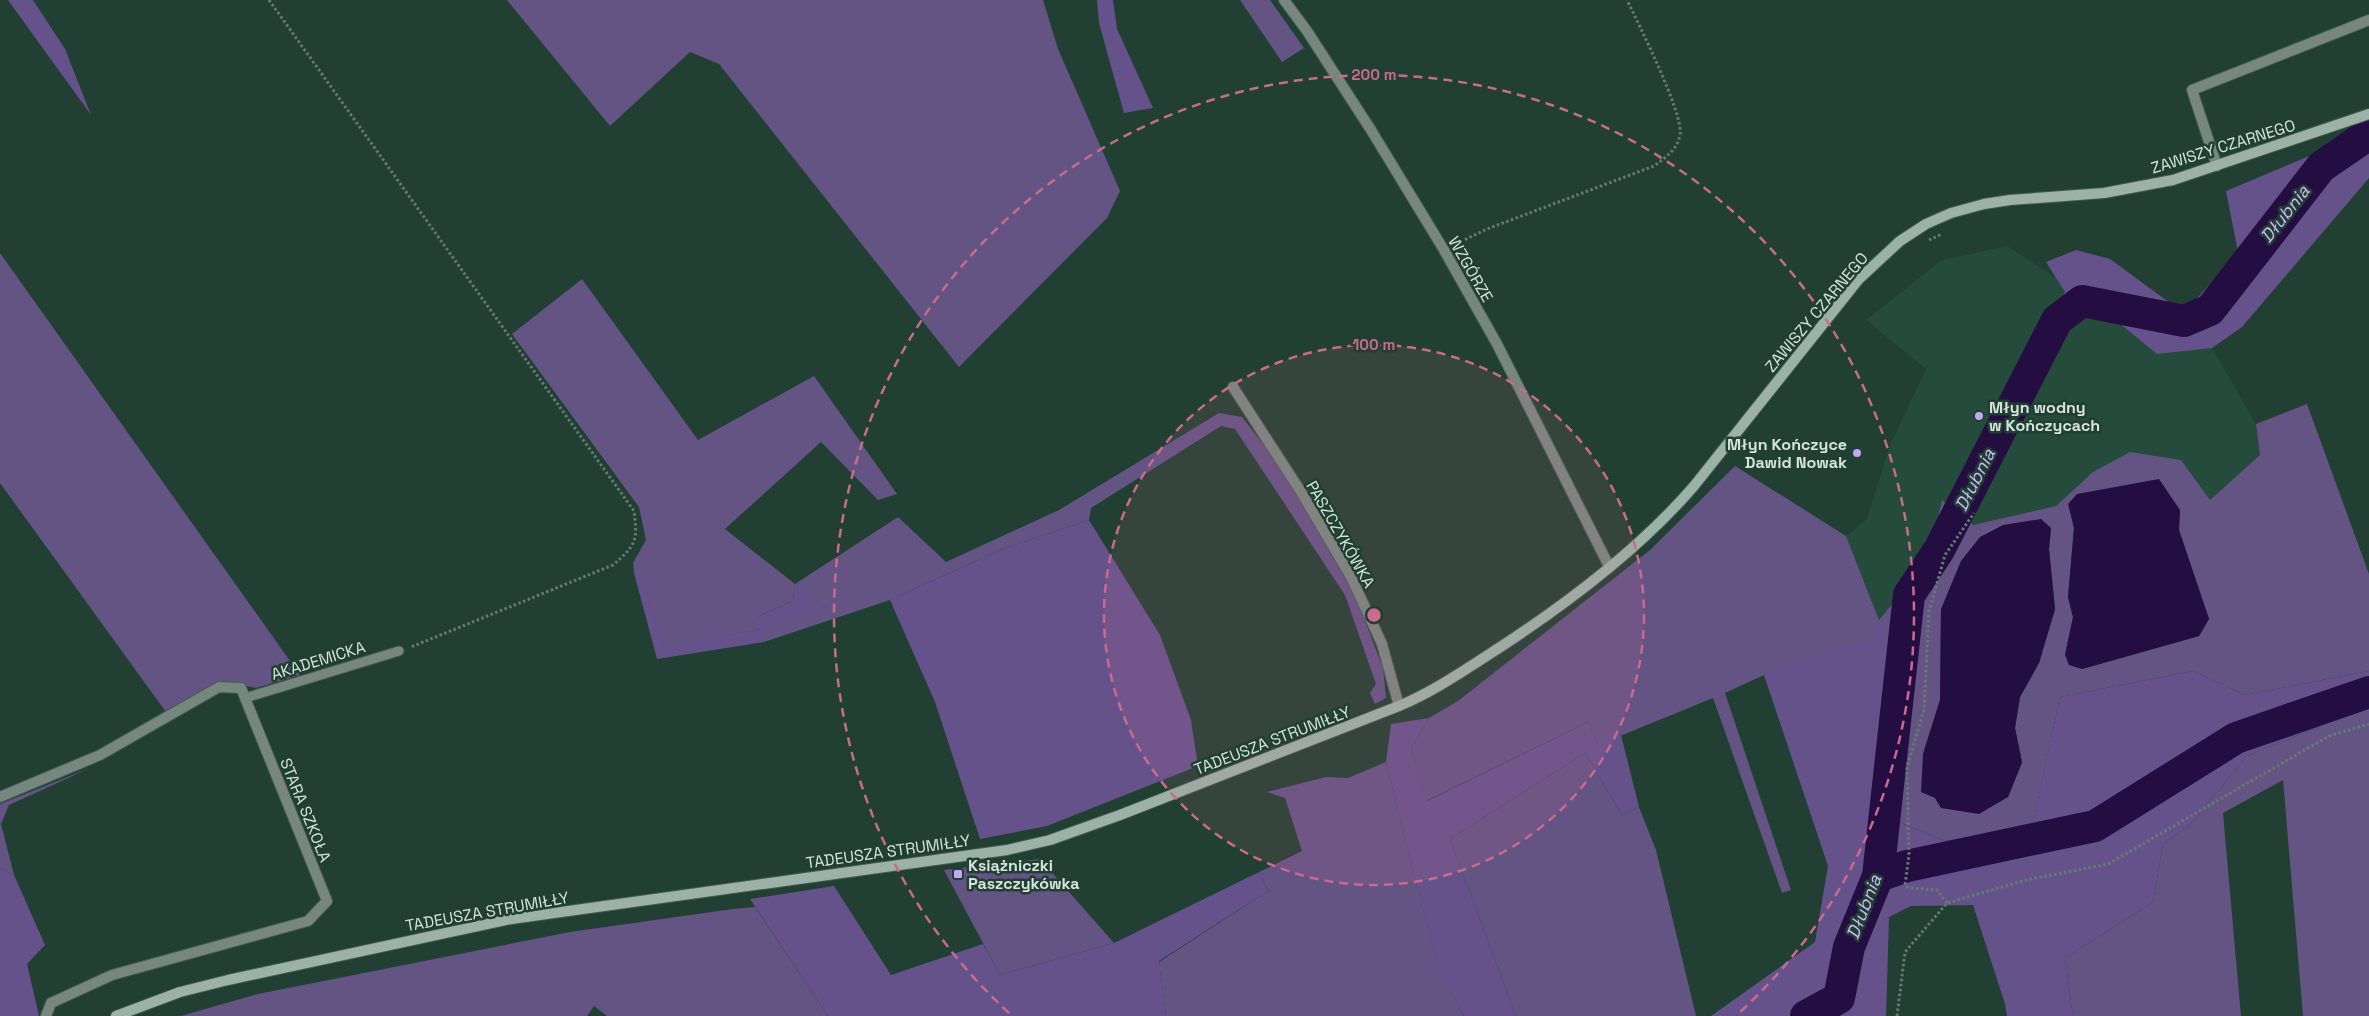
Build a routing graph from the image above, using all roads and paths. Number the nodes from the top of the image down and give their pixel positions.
1 (269, 0) edge
2 (1284, 0) edge
3 (1627, 0) edge
4 (2369, 20) edge
5 (2369, 114) edge
6 (2218, 166) junction
7 (1948, 231) dead end
8 (1923, 244) dead end
9 (1444, 250) junction
10 (1233, 387) dead end
11 (1974, 513) dead end
12 (1610, 566) junction
13 (399, 651) joint
14 (245, 698) junction
15 (1399, 706) junction
16 (2369, 724) edge
17 (0, 797) edge
18 (1947, 903) junction
19 (46, 1016) edge
20 (116, 1016) edge
21 (1897, 1016) edge

1 - 13 path
2 - 9 street, WZGÓRZE
3 - 9 path
4 - 6 street
5 - 6 street, ZAWISZY CZARNEGO
6 - 12 street, ZAWISZY CZARNEGO
7 - 8 path
9 - 12 street, WZGÓRZE
10 - 15 street, PASZCZYKÓWKA
11 - 18 path
12 - 15 street, TADEUSZA STRUMIŁŁY
13 - 14 lane, AKADEMICKA
14 - 17 street
14 - 19 street, STARA SZKOŁA
15 - 20 street, TADEUSZA STRUMIŁŁY
16 - 18 path
18 - 21 path

